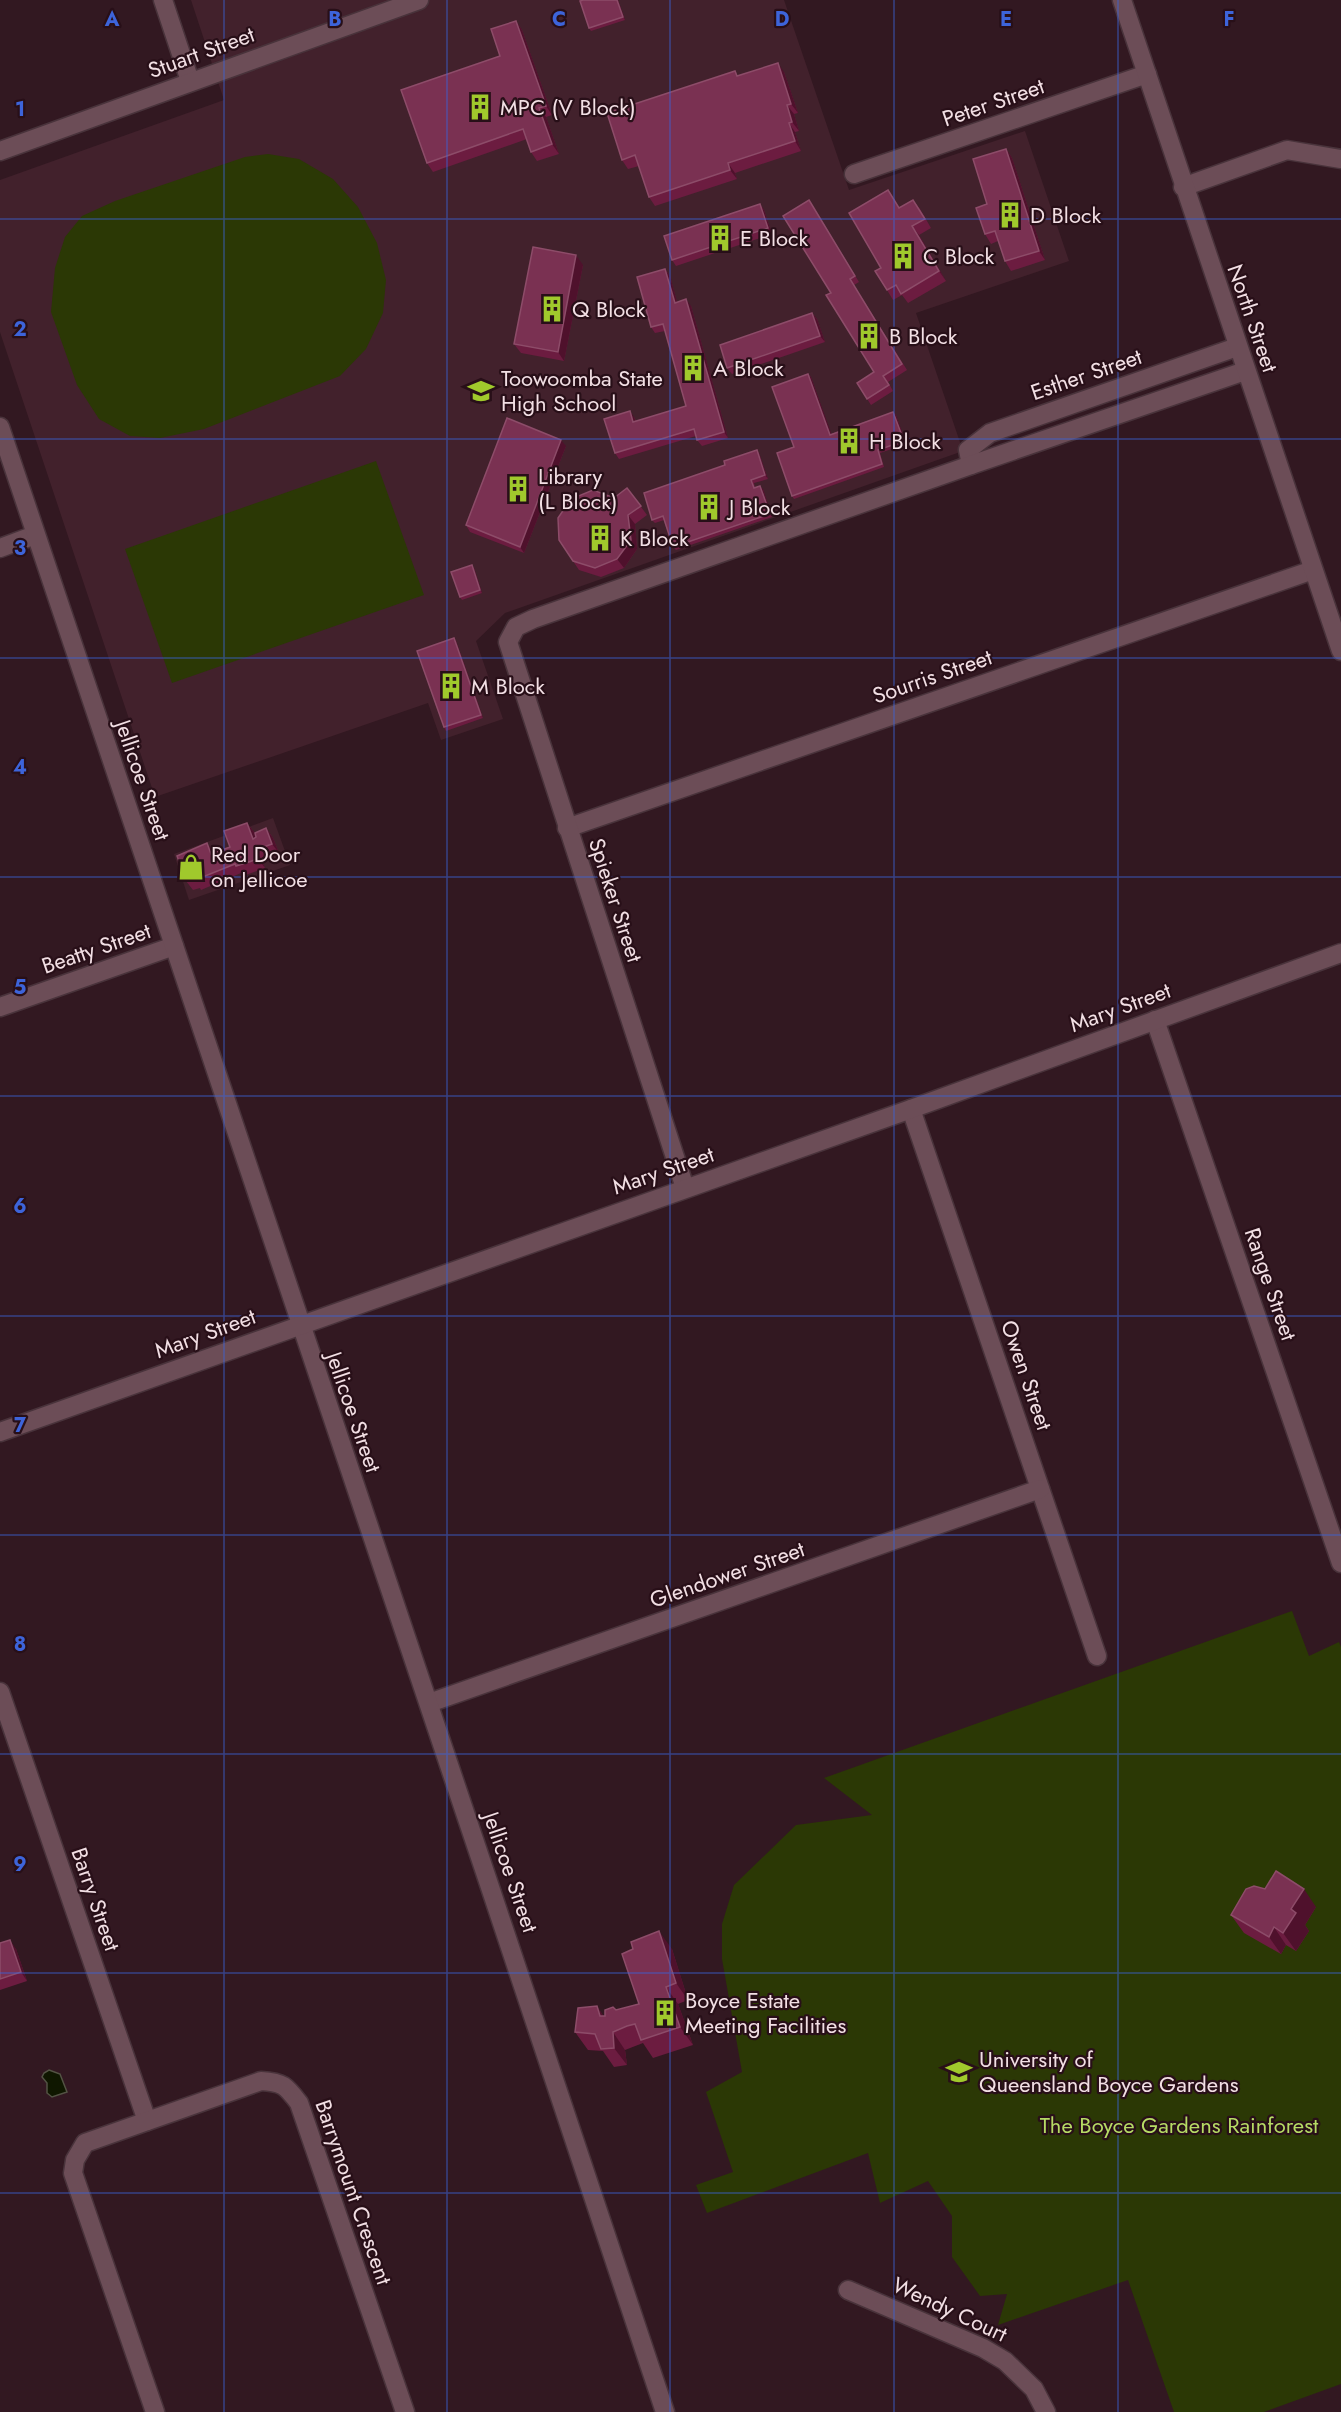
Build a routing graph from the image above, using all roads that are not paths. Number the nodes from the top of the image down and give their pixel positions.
1 (163, 0) edge
2 (419, 0) edge
3 (1122, 0) edge
4 (1147, 74) junction
5 (190, 81) junction
6 (0, 151) edge
7 (1341, 159) edge
8 (854, 174) dead end
9 (1184, 187) junction
10 (1238, 347) junction
11 (1245, 371) junction
12 (0, 427) edge
13 (971, 465) junction
14 (35, 536) junction
15 (0, 548) edge
16 (1313, 570) junction
17 (1341, 651) edge
18 (567, 828) junction
19 (174, 946) junction
20 (1341, 953) edge
21 (0, 1007) edge
22 (1155, 1020) junction
23 (911, 1109) junction
24 (685, 1188) junction
25 (298, 1325) junction
26 (0, 1432) edge
27 (1040, 1490) junction
28 (1341, 1563) edge
29 (1097, 1656) dead end
30 (0, 1692) edge
31 (429, 1704) junction
32 (147, 2121) junction
33 (848, 2290) dead end
34 (155, 2412) edge
35 (405, 2412) edge
36 (665, 2412) edge
37 (1046, 2412) edge

1 - 5 street
2 - 5 street, Stuart Street
3 - 4 street, North Street
4 - 8 street, Peter Street
4 - 9 street, North Street
5 - 6 street, Stuart Street
7 - 9 street
9 - 10 street, North Street
10 - 11 street, North Street
10 - 13 street, Esther Street
11 - 13 street
11 - 16 street, North Street
12 - 14 street, Jellicoe Street
13 - 18 street, Spieker Street
14 - 15 street
14 - 19 street, Jellicoe Street
16 - 17 street, North Street
16 - 18 street, Sourris Street
18 - 24 street, Spieker Street
19 - 21 street, Beatty Street
19 - 25 street, Jellicoe Street
20 - 22 street, Mary Street
22 - 23 street, Mary Street
22 - 28 street, Range Street
23 - 24 street, Mary Street
23 - 27 street, Owen Street
24 - 25 street, Mary Street
25 - 26 street, Mary Street
25 - 31 street, Jellicoe Street
27 - 29 street, Owen Street
27 - 31 street, Glendower Street
30 - 32 street, Barry Street
31 - 36 street, Jellicoe Street
32 - 34 street, Barrymount Crescent
32 - 35 street, Barrymount Crescent
33 - 37 street, Wendy Court

